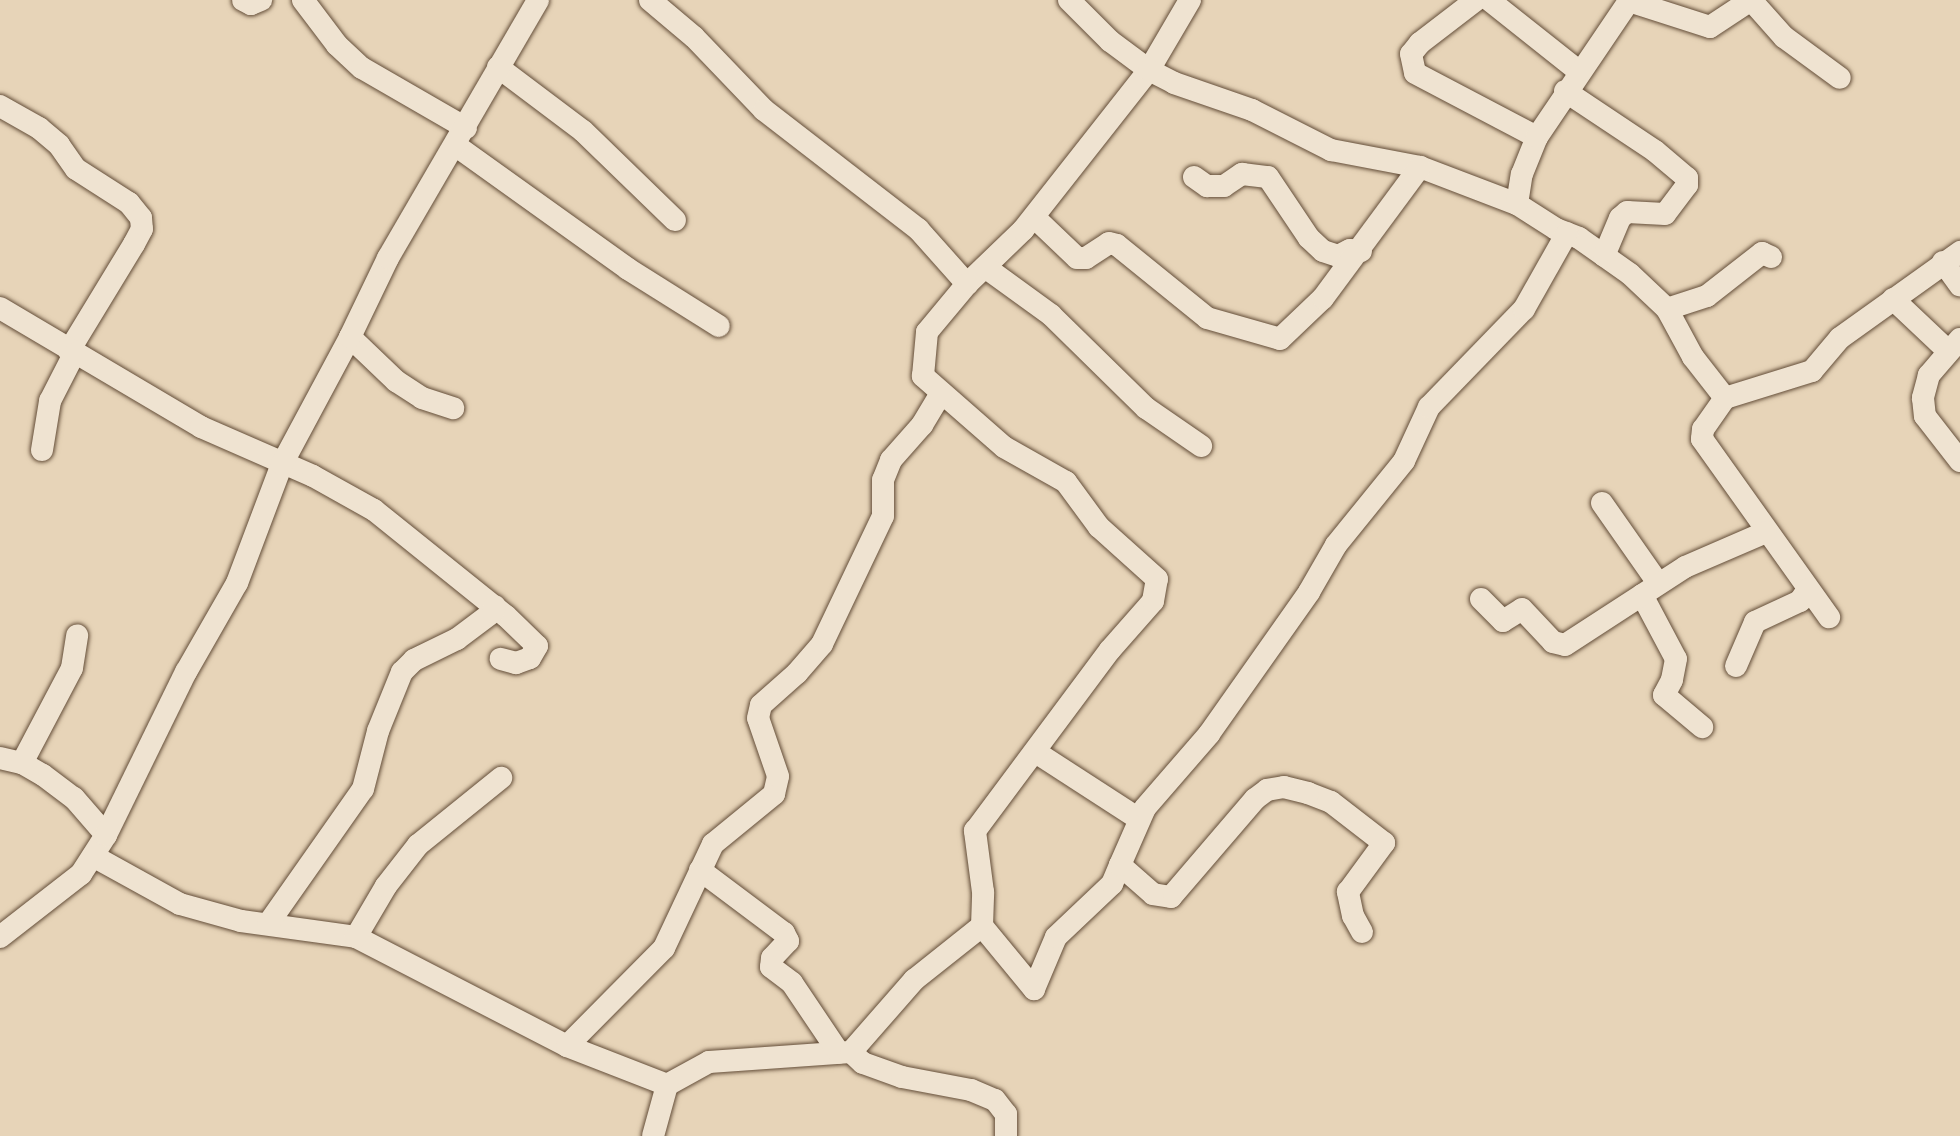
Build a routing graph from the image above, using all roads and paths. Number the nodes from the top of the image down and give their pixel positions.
1 (243, 0) edge
2 (261, 0) edge
3 (303, 0) edge
4 (538, 0) edge
5 (650, 0) edge
6 (1069, 0) edge
7 (1190, 0) edge
8 (1476, 0) edge
9 (1489, 0) edge
10 (498, 67) junction
11 (1149, 70) junction
12 (1580, 72) junction
13 (1839, 78) dead end
14 (1565, 91) junction
15 (0, 106) edge
16 (461, 136) junction
17 (1537, 137) junction
18 (1420, 168) junction
19 (1194, 177) dead end
20 (1517, 204) junction
21 (1034, 217) junction
22 (675, 220) dead end
23 (1567, 234) junction
24 (1360, 251) junction
25 (1604, 256) junction
26 (1771, 256) dead end
27 (1951, 257) edge
28 (985, 267) junction
29 (967, 284) junction
30 (1960, 285) edge
31 (1893, 299) junction
32 (0, 308) edge
33 (1667, 309) junction
34 (719, 326) dead end
35 (350, 337) junction
36 (1954, 344) edge
37 (72, 353) junction
38 (941, 393) junction
39 (1725, 398) junction
40 (453, 408) dead end
41 (1200, 447) dead end
42 (42, 450) dead end
43 (1960, 461) edge
44 (282, 464) junction
45 (1602, 503) dead end
46 (1766, 532) junction
47 (1650, 589) junction
48 (1808, 589) junction
49 (1481, 599) dead end
50 (495, 606) junction
51 (1829, 617) dead end
52 (77, 635) dead end
53 (501, 659) dead end
54 (1736, 666) dead end
55 (1702, 727) dead end
56 (1037, 753) junction
57 (11, 761) edge
58 (501, 778) dead end
59 (1139, 819) junction
60 (106, 835) junction
61 (93, 856) junction
62 (1120, 865) junction
63 (700, 870) junction
64 (268, 924) junction
65 (982, 926) junction
66 (1362, 932) dead end
67 (0, 936) edge
68 (356, 937) junction
69 (567, 1046) junction
70 (845, 1053) junction
71 (667, 1085) junction
72 (653, 1136) edge
73 (1006, 1136) edge

1 - 2 street
3 - 16 street
4 - 10 street
5 - 29 street
6 - 11 street
7 - 11 street
8 - 17 street
9 - 12 street
10 - 16 street
10 - 22 street
11 - 18 street
11 - 21 street
12 - 13 street
12 - 14 street
14 - 17 street
14 - 25 street
15 - 37 street
16 - 34 street
16 - 35 street
17 - 20 street
18 - 20 street
18 - 24 street
19 - 24 street
20 - 23 street
21 - 24 street
21 - 28 street
23 - 25 street
23 - 59 street
25 - 33 street
26 - 33 street
27 - 30 street
27 - 31 street
28 - 29 street
28 - 41 street
29 - 38 street
31 - 36 street
31 - 39 street
32 - 37 street
33 - 39 street
35 - 40 street
35 - 44 street
36 - 43 street
37 - 42 street
37 - 44 street
38 - 56 street
38 - 63 street
39 - 46 street
44 - 50 street
44 - 60 street
45 - 47 street
46 - 47 street
46 - 48 street
47 - 49 street
47 - 55 street
48 - 51 street
48 - 54 street
50 - 53 street
50 - 64 street
52 - 57 street
56 - 59 street
56 - 65 street
57 - 60 street
58 - 68 street
59 - 62 street
60 - 61 street
61 - 64 street
61 - 67 street
62 - 65 street
62 - 66 street
63 - 69 street
63 - 70 street
64 - 68 street
65 - 70 street
68 - 69 street
69 - 71 street
70 - 71 street
70 - 73 street
71 - 72 street

